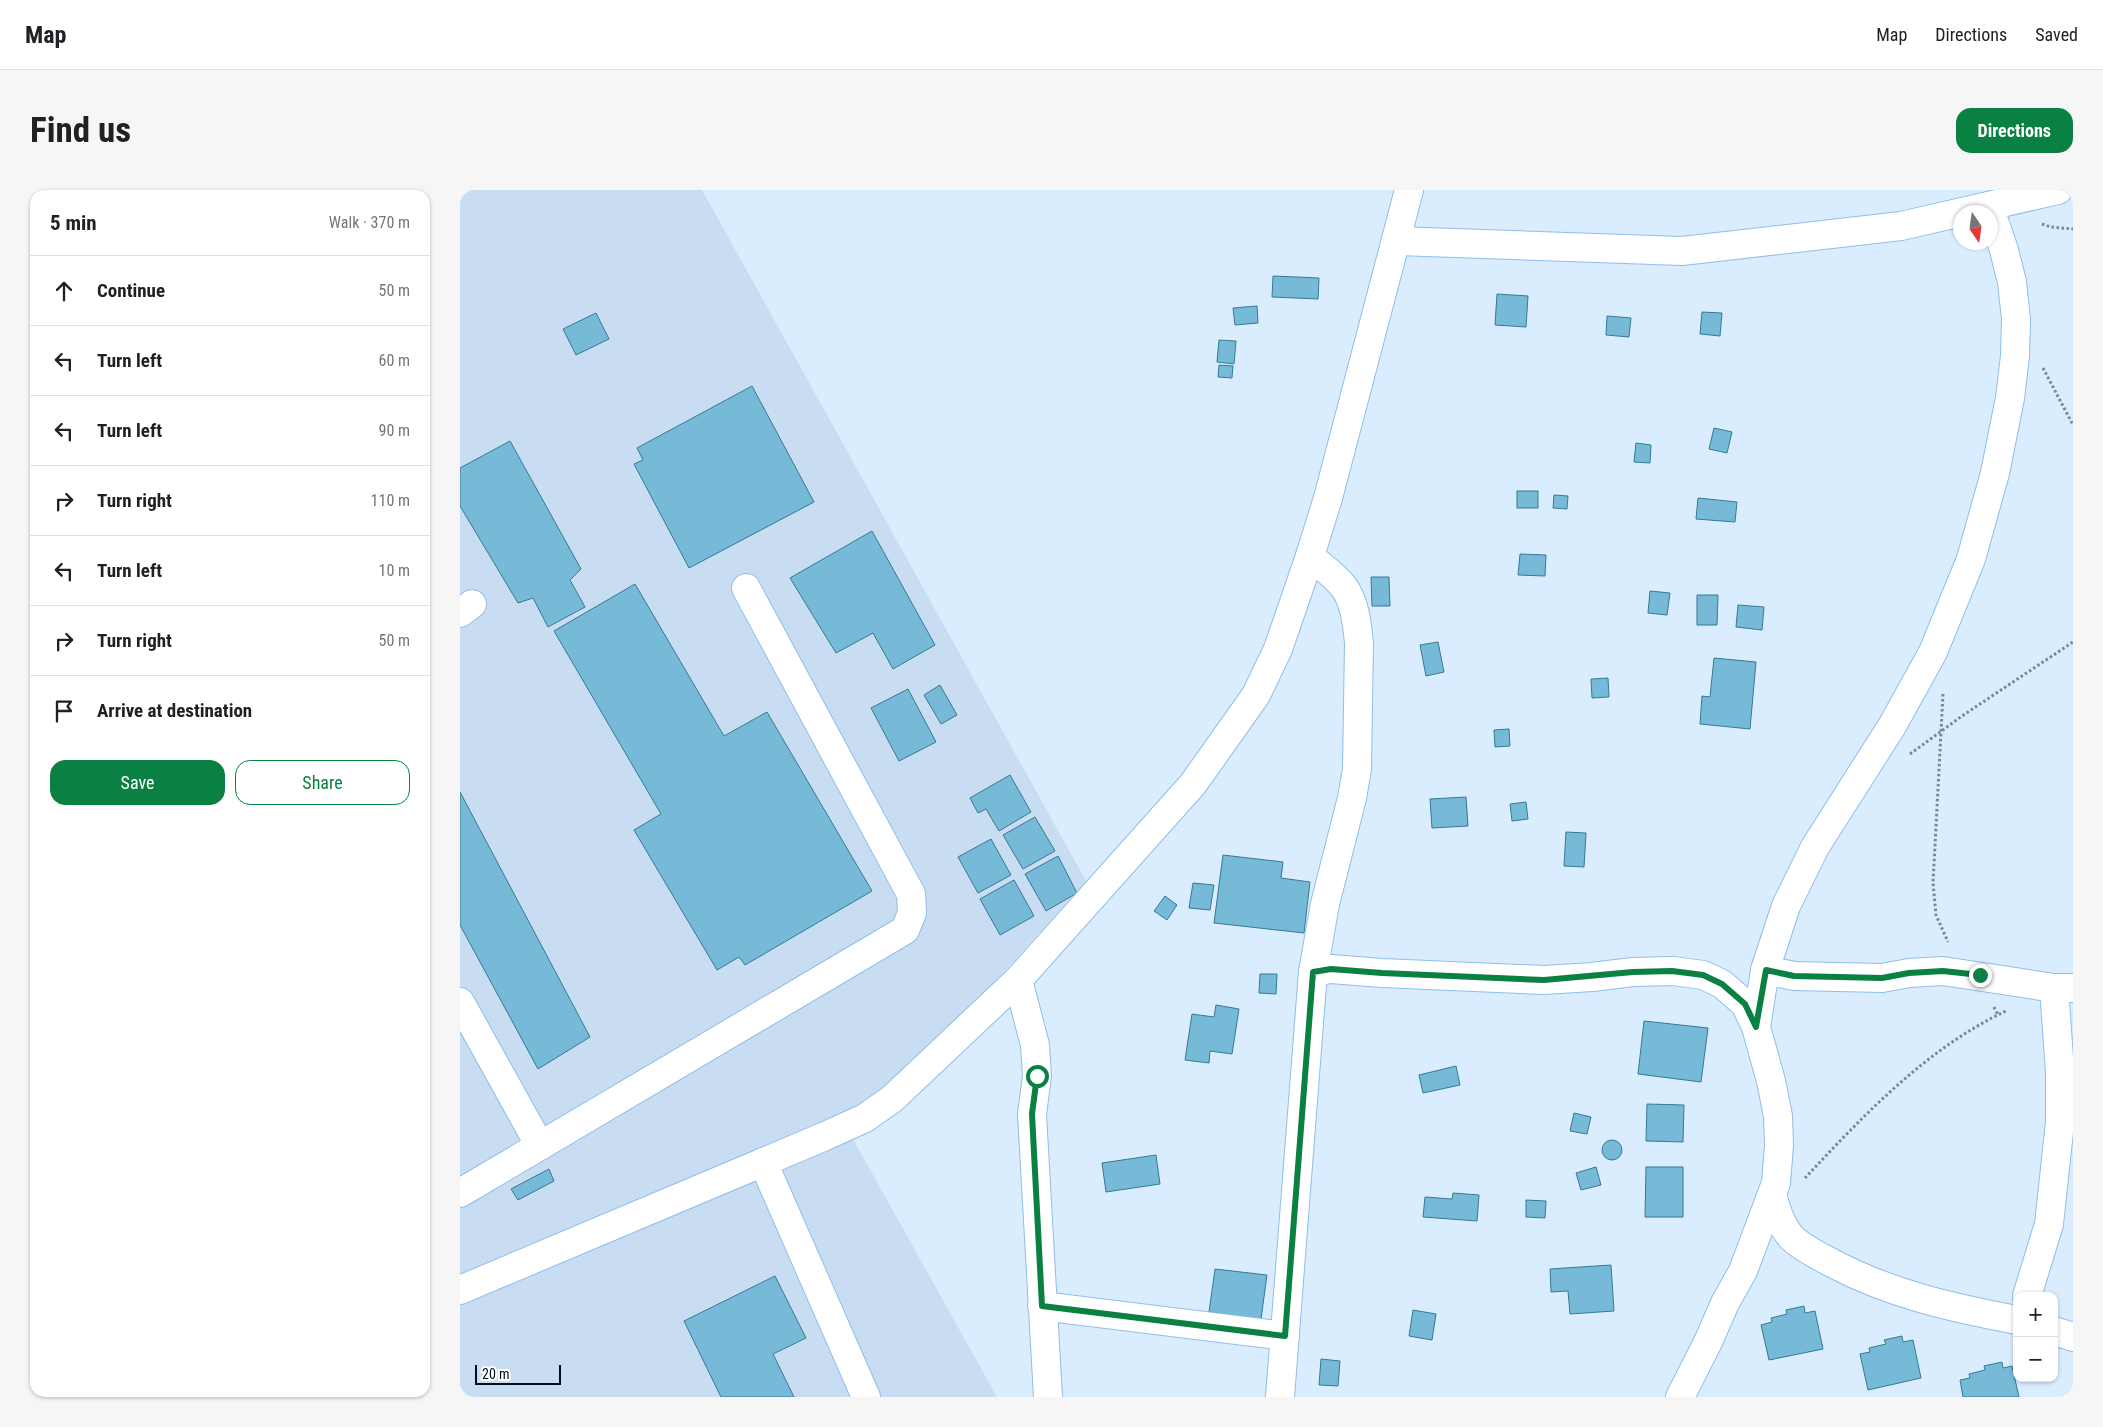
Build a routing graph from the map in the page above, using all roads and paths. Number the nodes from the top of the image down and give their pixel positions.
1 (1409, 190) edge
2 (2058, 190) edge
3 (1993, 205) edge
4 (1953, 214) edge
5 (1998, 232) edge
6 (1397, 241) junction
7 (2042, 367) dead end
8 (2073, 425) edge
9 (1310, 556) junction
10 (746, 588) dead end
11 (2073, 642) edge
12 (1945, 688) dead end
13 (1941, 730) junction
14 (1906, 757) dead end
15 (1766, 970) junction
16 (1313, 972) junction
17 (1980, 975) junction
18 (1018, 980) junction
19 (2064, 988) edge
20 (460, 1002) edge
21 (2014, 1007) dead end
22 (1756, 1027) junction
23 (540, 1146) junction
24 (764, 1162) junction
25 (1804, 1179) dead end
26 (460, 1193) edge
27 (1772, 1195) junction
28 (460, 1290) edge
29 (2028, 1292) edge
30 (1042, 1306) junction
31 (2013, 1319) edge
32 (2058, 1332) edge
33 (1285, 1336) junction
34 (2073, 1337) edge
35 (866, 1397) edge
36 (1048, 1397) edge
37 (1280, 1397) edge
38 (1680, 1397) edge

1 - 6 street
2 - 3 street
4 - 6 street
5 - 15 street
6 - 9 street
7 - 8 path
9 - 16 street
9 - 18 street
10 - 23 street
11 - 13 path
12 - 13 path
13 - 14 path
13 - 17 path
15 - 17 street
15 - 22 street
16 - 22 street
16 - 33 street
17 - 19 street
18 - 24 street
18 - 30 street
19 - 29 street
20 - 23 street
21 - 25 path
22 - 27 street
23 - 26 street
24 - 28 street
24 - 35 street
27 - 31 street
27 - 38 street
30 - 33 street
30 - 36 street
32 - 34 street
33 - 37 street

